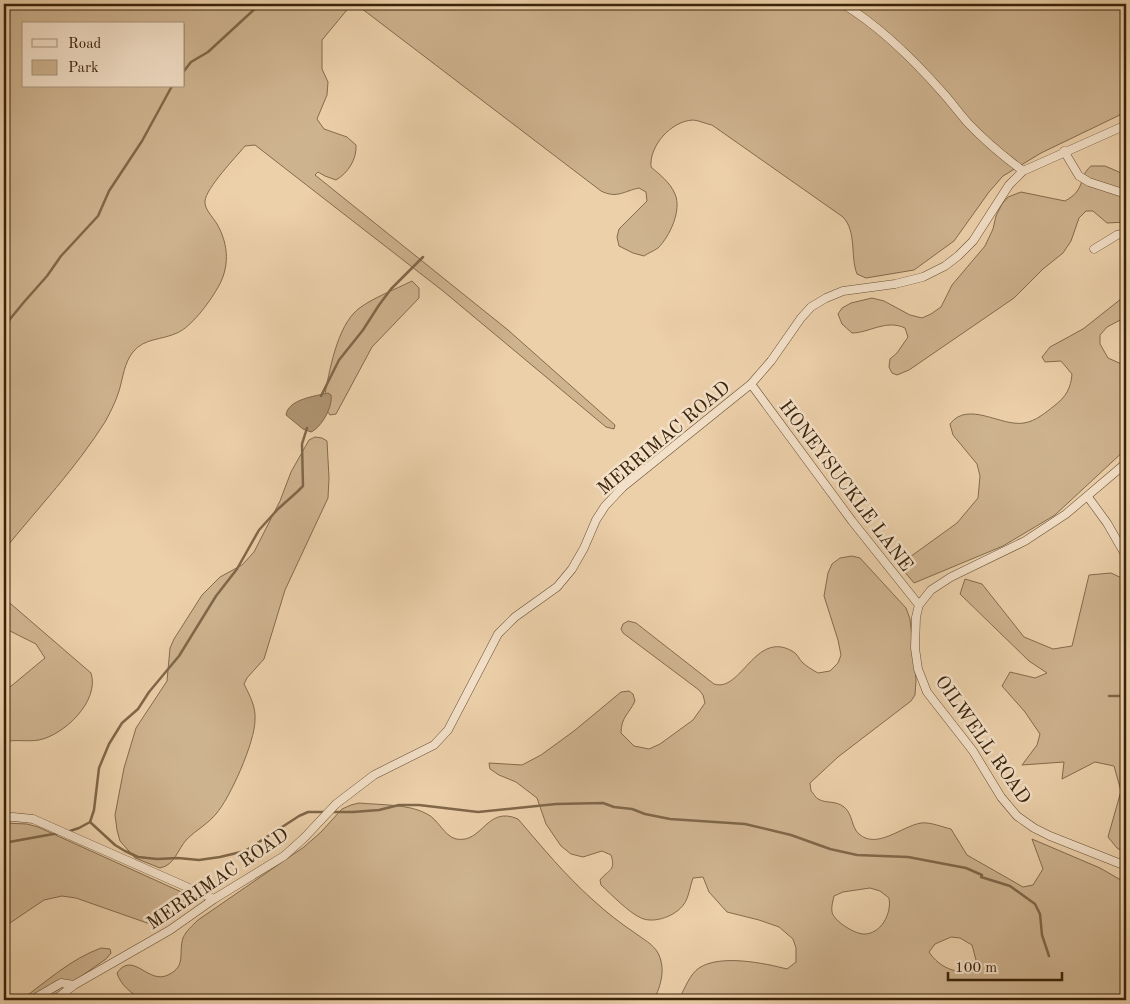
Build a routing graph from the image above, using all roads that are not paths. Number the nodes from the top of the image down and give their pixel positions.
1 (843, 4) edge
2 (1126, 125) edge
3 (1064, 152) junction
4 (1023, 171) junction
5 (1126, 194) edge
6 (1126, 233) edge
7 (1094, 249) dead end
8 (750, 384) junction
9 (1126, 463) edge
10 (1088, 497) junction
11 (1126, 556) edge
12 (919, 605) junction
13 (4, 818) edge
14 (1126, 866) edge
15 (214, 899) junction
16 (74, 985) junction
17 (32, 1000) edge
18 (55, 1000) edge

1 - 4 street
2 - 3 street, MERRIMAC ROAD
3 - 4 street, MERRIMAC ROAD
3 - 5 street
4 - 8 street, MERRIMAC ROAD
6 - 7 street
8 - 12 street, HONEYSUCKLE LANE
8 - 15 street, MERRIMAC ROAD
9 - 10 street
10 - 11 street
10 - 12 street
12 - 14 street, OILWELL ROAD
13 - 15 street
15 - 16 street, MERRIMAC ROAD
16 - 17 street
16 - 18 street, MERRIMAC ROAD

